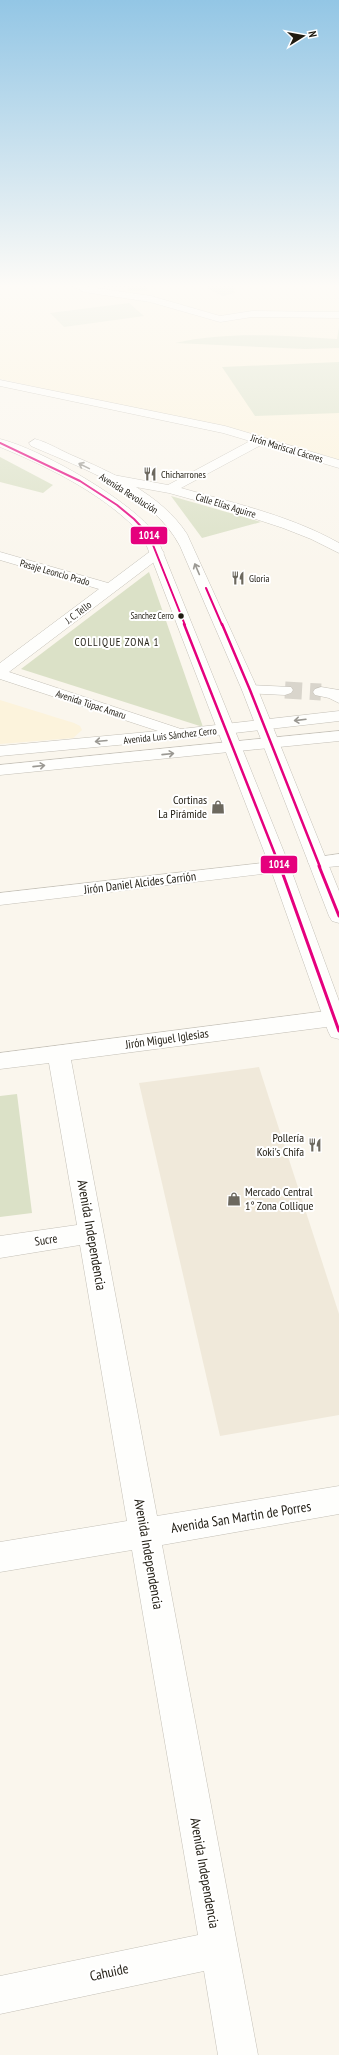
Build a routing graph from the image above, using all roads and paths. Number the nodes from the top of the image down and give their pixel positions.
1 (0, 383) edge
2 (0, 430) edge
3 (261, 440) junction
4 (0, 443) edge
5 (339, 464) edge
6 (108, 478) junction
7 (170, 489) junction
8 (339, 549) edge
9 (157, 553) junction
10 (0, 556) edge
11 (110, 588) junction
12 (0, 671) edge
13 (0, 674) edge
14 (250, 690) junction
15 (285, 690) tunnel mouth
16 (321, 692) tunnel mouth
17 (339, 698) edge
18 (339, 716) edge
19 (263, 725) junction
20 (224, 729) junction
21 (182, 734) junction
22 (339, 736) edge
23 (270, 743) junction
24 (231, 747) junction
25 (0, 751) edge
26 (0, 770) edge
27 (339, 860) edge
28 (318, 862) junction
29 (280, 867) junction
30 (0, 899) edge
31 (339, 916) edge
32 (336, 1024) edge
33 (59, 1053) junction
34 (0, 1061) edge
35 (92, 1232) junction
36 (0, 1247) edge
37 (339, 1500) edge
38 (145, 1533) junction
39 (0, 1557) edge
40 (219, 1949) junction
41 (0, 1995) edge
42 (238, 2055) edge

1 - 3 street, Jirón Mariscal Cáceres
6 -> 2 street, Avenida Revolución
3 - 5 street, Jirón Mariscal Cáceres
3 - 7 street
4 - 9 street, Avenida Revolución
6 - 7 street, Calle Elías Aguirre
14 -> 6 street, Avenida Revolución
7 - 8 street, Calle Elías Aguirre
9 - 11 street, J. C. Tello
9 - 20 street, Avenida Revolución
10 - 11 street, Pasaje Leoncio Prado
11 - 12 street, J. C. Tello
13 - 21 street, Avenida Túpac Amaru
14 - 15 street
14 - 19 street, Avenida Revolución
16 - 17 street
18 -> 19 street, Avenida Luis Sánchez Cerro
19 - 20 street, Avenida Luis Sánchez Cerro
19 - 23 street, Avenida Revolución
20 - 21 street, Avenida Luis Sánchez Cerro
20 - 24 street, Avenida Revolución
21 -> 25 street, Avenida Luis Sánchez Cerro
22 - 23 street, Avenida Luis Sánchez Cerro
23 - 24 street, Avenida Luis Sánchez Cerro
23 - 28 street, Avenida Revolución
26 -> 24 street, Avenida Luis Sánchez Cerro
24 - 29 street, Avenida Revolución
27 - 28 street
28 - 31 street, Avenida Revolución
29 - 30 street, Jirón Daniel Alcides Carrión
29 - 32 street, Avenida Revolución
32 - 33 street, Jirón Miguel Iglesias
33 - 34 street, Jirón Miguel Iglesias
33 - 35 street, Avenida Independencia
35 - 36 street, Sucre
35 - 38 street, Avenida Independencia
37 - 38 street, Avenida San Martin de Porres
38 - 39 street, Avenida San Martin de Porres
38 - 40 street, Avenida Independencia
40 - 41 street, Cahuide
40 - 42 street, Avenida Independencia

